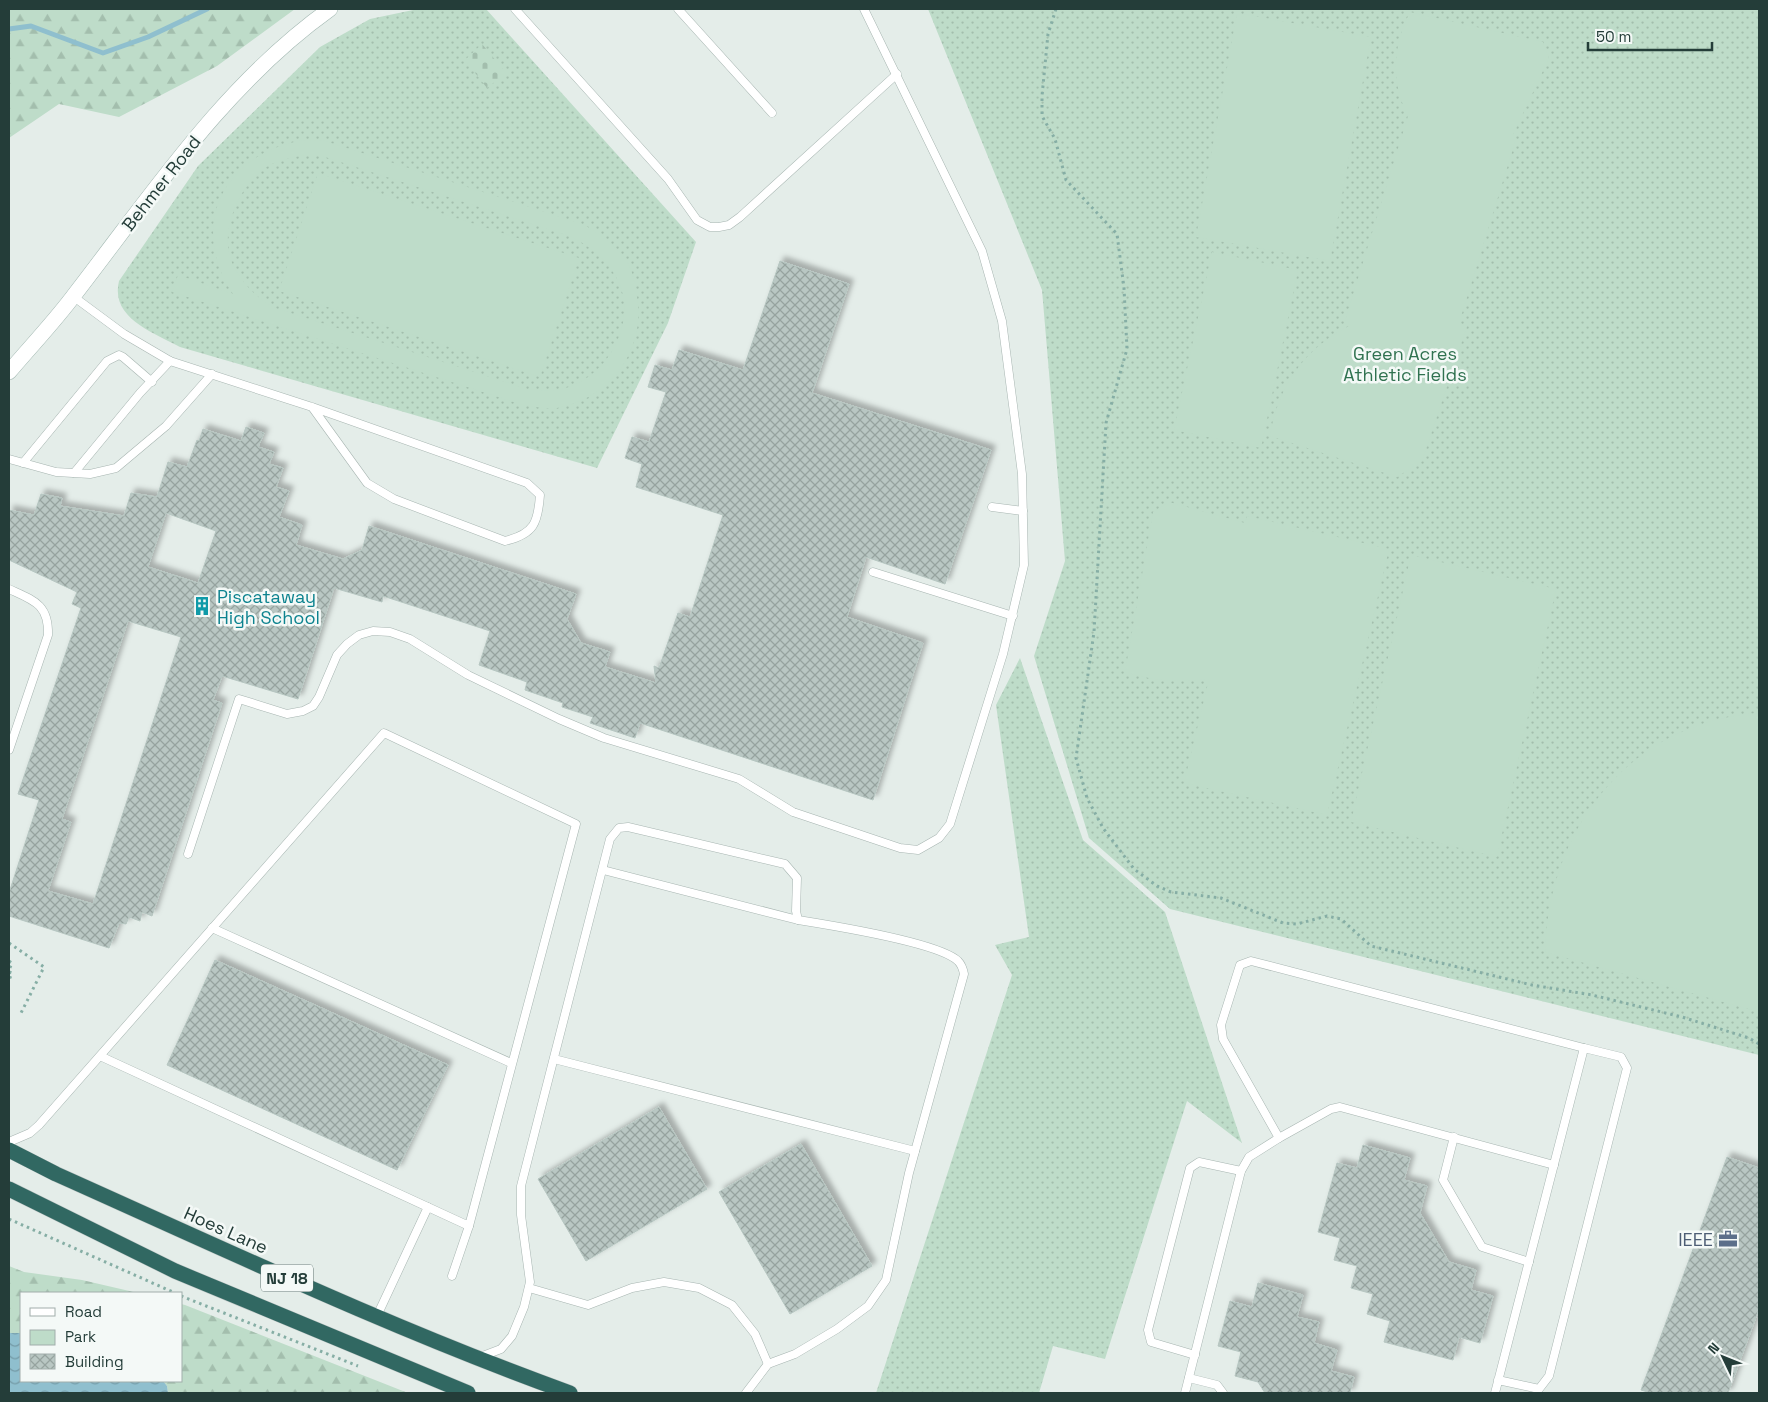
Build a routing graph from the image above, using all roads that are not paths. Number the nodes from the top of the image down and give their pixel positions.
1 (330, 9) edge
2 (515, 9) edge
3 (678, 9) edge
4 (864, 9) edge
5 (897, 74) junction
6 (772, 113) dead end
7 (74, 297) junction
8 (170, 361) junction
9 (9, 372) edge
10 (212, 374) junction
11 (152, 382) junction
12 (312, 407) junction
13 (9, 459) edge
14 (22, 463) junction
15 (74, 473) junction
16 (992, 506) dead end
17 (1023, 511) junction
18 (873, 572) dead end
19 (9, 589) edge
20 (1012, 616) junction
21 (9, 750) edge
22 (188, 854) dead end
23 (603, 870) junction
24 (798, 920) junction
25 (212, 928) junction
26 (1584, 1048) junction
27 (100, 1056) junction
28 (554, 1059) junction
29 (511, 1063) junction
30 (1454, 1137) junction
31 (1279, 1138) junction
32 (9, 1142) edge
33 (9, 1150) edge
34 (915, 1151) junction
35 (1554, 1165) junction
36 (1241, 1171) junction
37 (9, 1189) edge
38 (428, 1207) junction
39 (469, 1226) junction
40 (1529, 1262) junction
41 (452, 1276) dead end
42 (529, 1288) junction
43 (376, 1318) junction
44 (1195, 1355) junction
45 (476, 1358) junction
46 (768, 1364) junction
47 (1189, 1378) junction
48 (1498, 1380) junction
49 (468, 1393) edge
50 (570, 1393) edge
51 (746, 1393) edge
52 (1185, 1393) edge
53 (1223, 1393) edge
54 (1495, 1393) edge

1 - 7 street, Behmer Road
2 - 5 lane
3 - 6 lane
4 - 5 lane
5 - 17 lane
7 - 8 lane
7 - 9 street, Behmer Road
8 - 10 lane
8 - 11 lane
10 - 12 lane
10 - 15 lane
11 - 14 lane
11 - 15 lane
12 - 12 lane
13 - 14 lane
14 - 15 lane
16 - 17 lane
17 - 20 lane
18 - 20 lane
19 - 21 lane
20 - 22 lane
23 - 24 lane
23 - 24 lane
23 - 28 lane
24 - 34 lane
25 - 27 lane
25 - 29 lane
25 - 29 lane
26 - 31 lane
26 - 35 lane
26 - 48 lane
27 - 32 lane
27 - 38 lane
28 - 34 lane
28 - 42 lane
29 - 39 lane
30 - 31 lane
30 - 35 lane
30 - 40 lane
31 - 36 lane
33 - 43 highway, Hoes Lane / NJ 18
34 - 46 lane
35 - 40 lane
36 - 44 lane
36 - 44 lane
37 - 49 highway, NJ 18
38 - 39 lane
38 - 43 lane
39 - 41 lane
40 - 48 lane
42 - 45 lane
42 - 46 lane
43 - 45 highway, Hoes Lane / NJ 18
44 - 47 lane
45 - 50 highway, Hoes Lane / NJ 18
46 - 51 lane
47 - 52 lane
47 - 53 lane
48 - 54 lane

